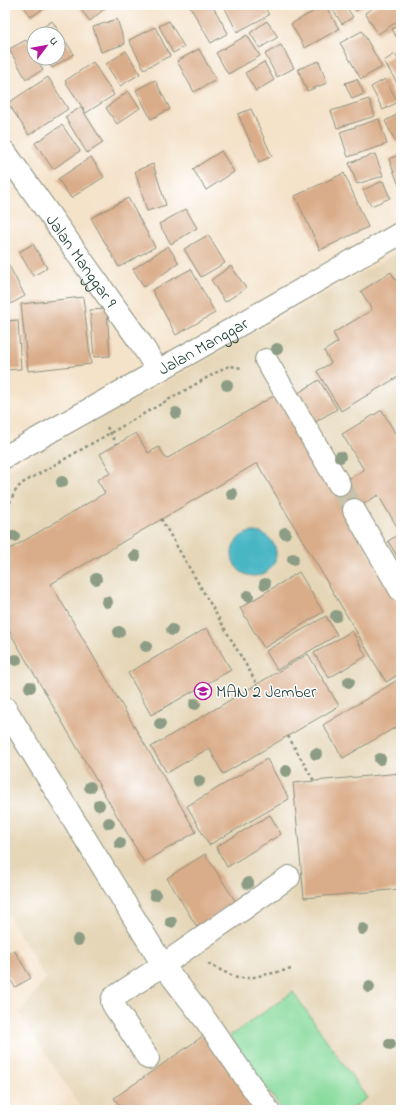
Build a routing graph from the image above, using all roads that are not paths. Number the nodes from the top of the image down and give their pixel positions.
1 (5, 152) edge
2 (401, 234) edge
3 (269, 366) road end
4 (158, 371) junction
5 (5, 457) edge
6 (339, 484) tunnel mouth
7 (354, 510) tunnel mouth
8 (401, 591) edge
9 (5, 708) edge
10 (289, 877) dead end
11 (163, 965) junction
12 (148, 1058) dead end
13 (268, 1110) edge

1 - 4 street, Jalan Manggar 9
2 - 4 street, Jalan Manggar
3 - 6 street
4 - 5 street, Jalan Manggar
7 - 8 street
9 - 11 street
10 - 11 street
11 - 12 street
11 - 13 street

